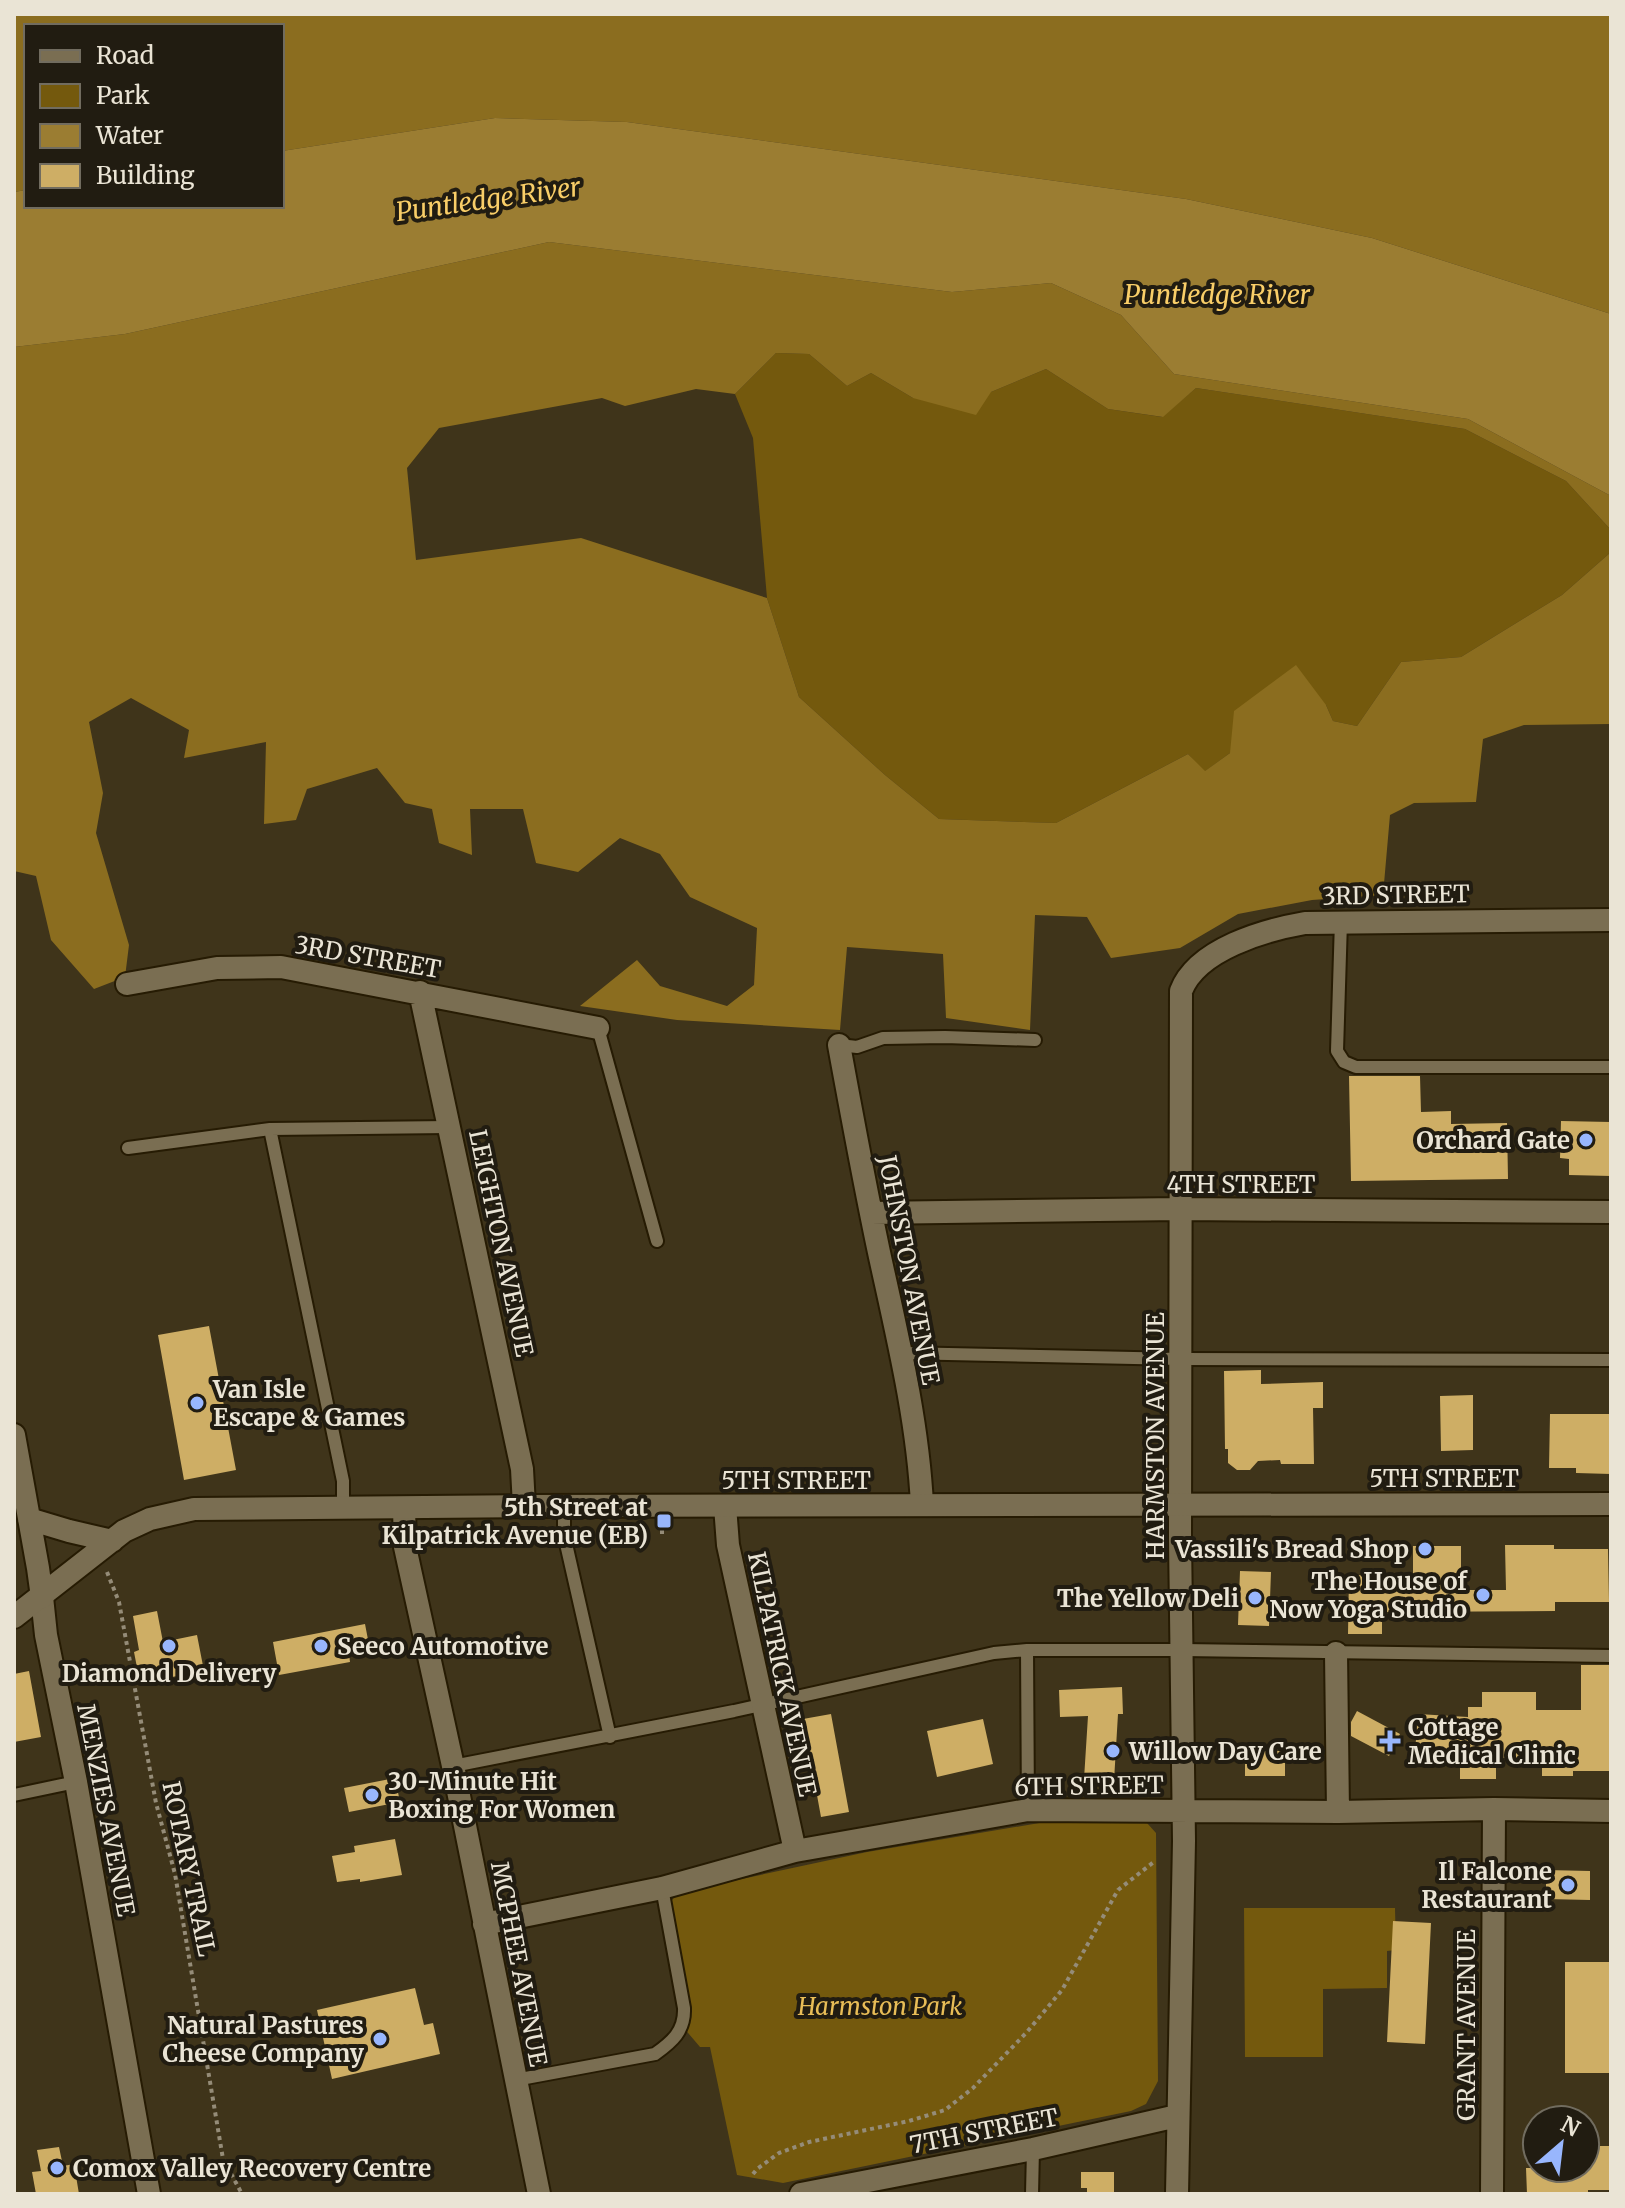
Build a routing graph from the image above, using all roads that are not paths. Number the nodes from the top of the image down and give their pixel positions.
1 (1611, 920) edge
2 (1341, 921) junction
3 (1193, 970) joint
4 (127, 984) dead end
5 (420, 992) junction
6 (598, 1028) joint
7 (1035, 1040) dead end
8 (839, 1045) joint
9 (1611, 1067) edge
10 (449, 1127) junction
11 (270, 1129) junction
12 (128, 1148) dead end
13 (1180, 1209) junction
14 (1611, 1212) edge
15 (871, 1213) junction
16 (657, 1241) dead end
17 (901, 1353) junction
18 (1181, 1359) junction
19 (1611, 1360) edge
20 (14, 1435) edge
21 (17, 1471) edge
22 (1611, 1504) edge
23 (922, 1505) junction
24 (1181, 1505) junction
25 (524, 1506) junction
26 (564, 1506) junction
27 (725, 1506) junction
28 (343, 1508) junction
29 (404, 1508) junction
30 (29, 1519) junction
31 (105, 1546) junction
32 (42, 1597) junction
33 (14, 1617) edge
34 (1027, 1650) junction
35 (1183, 1650) junction
36 (1336, 1653) junction
37 (1611, 1656) edge
38 (763, 1705) junction
39 (610, 1737) junction
40 (453, 1766) junction
41 (76, 1782) junction
42 (14, 1795) edge
43 (1494, 1809) junction
44 (1028, 1810) junction
45 (1184, 1810) junction
46 (1611, 1811) edge
47 (1338, 1812) junction
48 (795, 1851) junction
49 (662, 1888) junction
50 (484, 1924) junction
51 (515, 2080) junction
52 (1177, 2116) junction
53 (1033, 2149) junction
54 (149, 2194) edge
55 (539, 2194) edge
56 (801, 2194) edge
57 (1032, 2194) edge
58 (1177, 2194) edge
59 (1492, 2194) edge

1 - 2 street, 3RD STREET
2 - 3 street, 3RD STREET
2 - 9 lane
3 - 13 street, HARMSTON AVENUE
4 - 5 street, 3RD STREET
5 - 6 street, 3RD STREET
5 - 10 street, LEIGHTON AVENUE
6 - 16 lane
7 - 8 lane
8 - 15 street, JOHNSTON AVENUE
10 - 11 lane
10 - 25 street, LEIGHTON AVENUE
11 - 12 lane
11 - 28 lane
13 - 14 street, 4TH STREET
13 - 15 street, 4TH STREET
13 - 18 street, HARMSTON AVENUE
15 - 17 street, JOHNSTON AVENUE
17 - 18 lane
17 - 23 street, JOHNSTON AVENUE
18 - 19 lane
18 - 24 street, HARMSTON AVENUE
20 - 21 street, MENZIES AVENUE
21 - 30 street, MENZIES AVENUE
22 - 24 street, 5TH STREET
23 - 24 street, 5TH STREET
23 - 27 street, 5TH STREET
24 - 35 street, HARMSTON AVENUE
25 - 26 street, 5TH STREET
25 - 29 street, 5TH STREET
26 - 27 street, 5TH STREET
26 - 39 lane
27 - 38 street, KILPATRICK AVENUE
28 - 29 street, 5TH STREET
28 - 31 street, 5TH STREET
29 - 40 street, MCPHEE AVENUE
30 - 31 street
30 - 32 street, MENZIES AVENUE
31 - 32 street, 5TH STREET
32 - 33 street, 5TH STREET
32 - 41 street, MENZIES AVENUE
34 - 35 lane
34 - 38 lane
34 - 44 lane
35 - 36 lane
35 - 45 street, HARMSTON AVENUE
36 - 37 lane
36 - 47 street
38 - 39 lane
38 - 48 street, KILPATRICK AVENUE
39 - 40 lane
40 - 50 street, MCPHEE AVENUE
41 - 42 lane
41 - 54 street, MENZIES AVENUE
43 - 46 street, 6TH STREET
43 - 47 street, 6TH STREET
43 - 59 street, GRANT AVENUE
44 - 45 street, 6TH STREET
44 - 48 street, 6TH STREET
45 - 47 street, 6TH STREET
45 - 52 street, HARMSTON AVENUE
48 - 49 street, 6TH STREET
49 - 50 street, 6TH STREET
49 - 51 lane
50 - 51 street, MCPHEE AVENUE
51 - 55 street, MCPHEE AVENUE
52 - 53 street, 7TH STREET
52 - 58 street, HARMSTON AVENUE
53 - 56 street, 7TH STREET
53 - 57 lane

